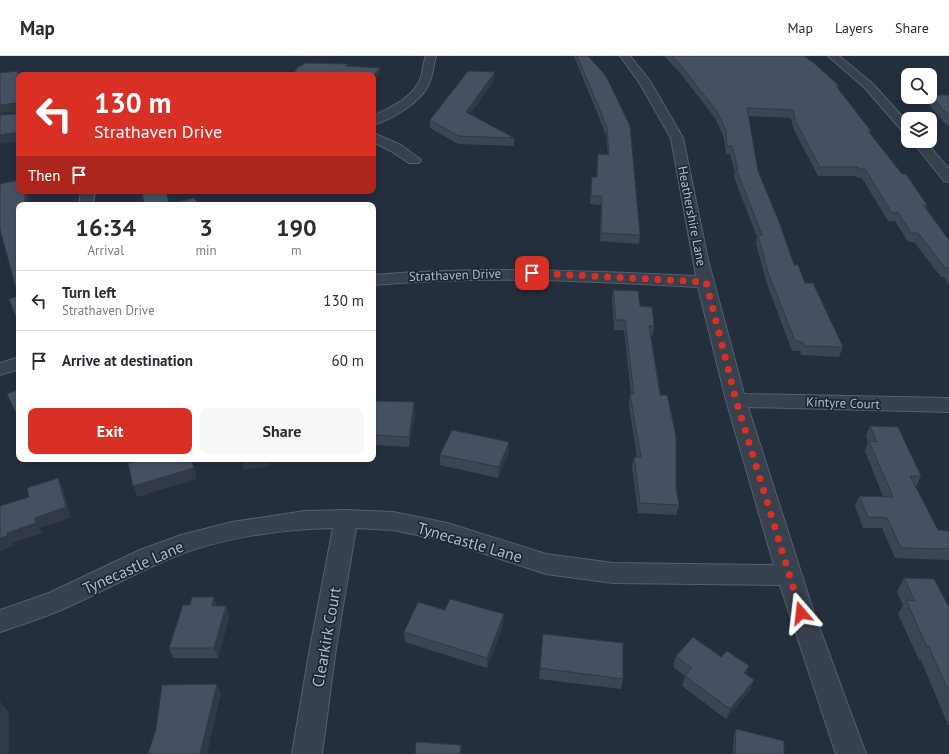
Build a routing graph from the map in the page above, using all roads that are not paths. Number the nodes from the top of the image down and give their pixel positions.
1 (431, 56) edge
2 (625, 56) edge
3 (833, 56) edge
4 (376, 119) edge
5 (901, 122) edge
6 (376, 138) edge
7 (924, 148) edge
8 (414, 160) dead end
9 (949, 178) edge
10 (376, 280) edge
11 (706, 282) junction
12 (16, 364) edge
13 (0, 369) edge
14 (736, 400) junction
15 (949, 406) edge
16 (346, 519) junction
17 (790, 575) junction
18 (0, 621) edge
19 (307, 754) edge
20 (851, 754) edge

1 - 4 street
2 - 11 street, Heathershire Lane
3 - 5 street
6 - 8 street
7 - 9 street
10 - 11 street, Strathaven Drive
11 - 14 street, Heathershire Lane
12 - 13 street
14 - 15 street, Kintyre Court
14 - 17 street, Heathershire Lane
16 - 17 street, Tynecastle Lane
16 - 18 street, Tynecastle Lane
16 - 19 street, Clearkirk Court
17 - 20 street, Heathershire Lane

